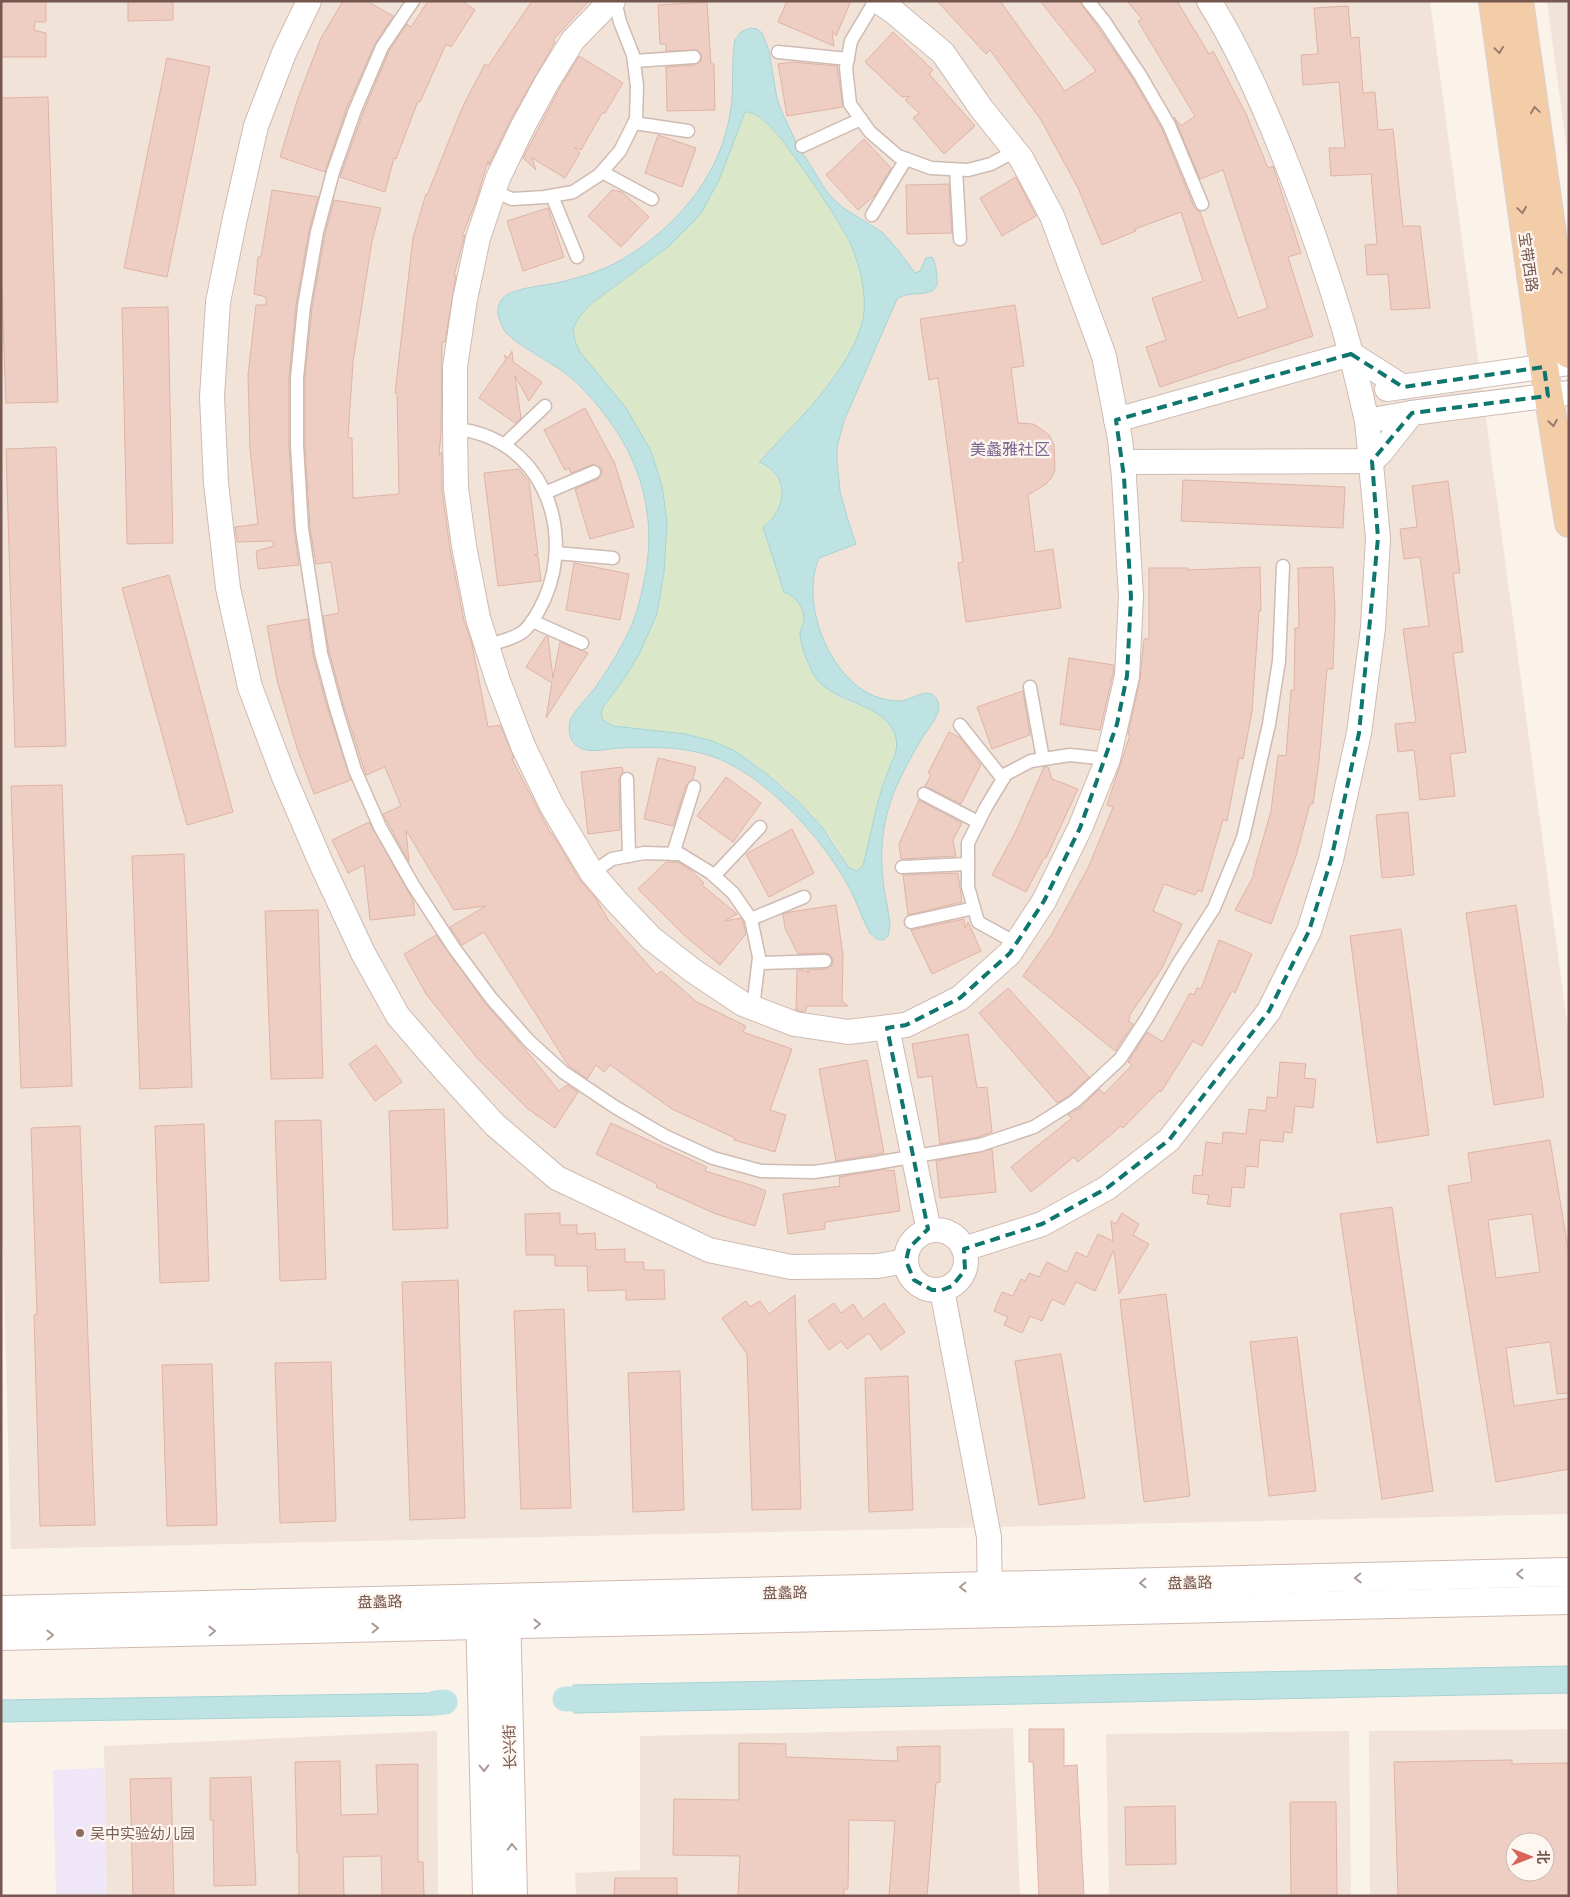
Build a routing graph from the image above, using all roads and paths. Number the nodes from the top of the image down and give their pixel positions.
1 (309, 1) edge
2 (413, 1) edge
3 (614, 1) edge
4 (877, 1) edge
5 (1088, 1) edge
6 (1209, 1) edge
7 (1493, 1) edge
8 (1520, 1) edge
9 (778, 52) dead end
10 (694, 57) dead end
11 (848, 59) junction
12 (634, 61) junction
13 (861, 119) junction
14 (634, 123) junction
15 (688, 131) dead end
16 (802, 146) dead end
17 (1016, 151) junction
18 (906, 159) junction
19 (956, 170) junction
20 (602, 172) junction
21 (494, 191) junction
22 (552, 196) junction
23 (652, 199) dead end
24 (1202, 204) dead end
25 (872, 215) dead end
26 (960, 239) dead end
27 (577, 257) dead end
28 (1351, 354) junction
29 (1569, 354) edge
30 (1556, 365) edge
31 (1403, 387) junction
32 (1360, 392) junction
33 (1558, 395) edge
34 (545, 406) dead end
35 (1412, 413) junction
36 (1116, 420) junction
37 (1367, 421) junction
38 (455, 429) junction
39 (504, 445) junction
40 (1372, 461) junction
41 (1122, 462) junction
42 (594, 472) dead end
43 (545, 492) junction
44 (1569, 523) edge
45 (556, 553) junction
46 (613, 558) dead end
47 (1283, 566) dead end
48 (532, 621) junction
49 (582, 643) dead end
50 (487, 645) junction
51 (1030, 687) dead end
52 (960, 725) dead end
53 (1108, 758) junction
54 (1044, 759) junction
55 (627, 779) dead end
56 (1003, 779) junction
57 (694, 787) dead end
58 (924, 794) dead end
59 (978, 822) junction
60 (760, 827) dead end
61 (673, 854) junction
62 (629, 856) junction
63 (968, 864) junction
64 (902, 867) dead end
65 (592, 872) junction
66 (714, 876) junction
67 (804, 897) dead end
68 (974, 908) junction
69 (751, 919) junction
70 (911, 922) dead end
71 (1016, 943) junction
72 (826, 961) dead end
73 (759, 963) junction
74 (753, 1008) junction
75 (887, 1028) junction
76 (912, 1156) junction
77 (928, 1231) junction
78 (964, 1249) junction
79 (906, 1261) junction
80 (942, 1290) junction
81 (1569, 1572) edge
82 (493, 1598) junction
83 (990, 1600) junction
84 (1569, 1600) edge
85 (1, 1610) edge
86 (493, 1625) junction
87 (1, 1636) edge
88 (487, 1896) edge
89 (513, 1896) edge

1 - 79 street
2 - 76 lane
3 - 12 lane
3 - 21 street
4 - 11 lane
4 - 17 street
5 - 24 lane
6 - 28 street
7 -> 30 main road, 宝带西路
29 -> 8 main road, 宝带西路
9 - 11 lane
10 - 12 lane
11 - 13 lane
12 - 14 lane
13 - 16 lane
13 - 18 lane
14 - 15 lane
14 - 20 lane
17 - 19 lane
17 - 36 street
18 - 19 lane
18 - 25 lane
19 - 26 lane
20 - 22 lane
20 - 23 lane
21 - 22 lane
21 - 38 street
22 - 27 lane
28 - 31 street
28 - 32 street
28 - 36 street
30 - 31 street
30 - 33 main road, 宝带西路
31 - 32 street
32 - 37 street
33 - 35 street
33 -> 44 main road, 宝带西路
34 - 39 lane
35 - 37 street
35 - 40 street
36 - 41 street
37 - 40 street
38 - 39 lane
38 - 50 street
39 - 43 lane
40 - 41 street
40 - 78 street
41 - 53 street
42 - 43 lane
43 - 45 lane
45 - 46 lane
45 - 48 lane
47 - 76 lane
48 - 49 lane
48 - 50 lane
50 - 65 street
51 - 54 lane
52 - 56 lane
53 - 54 lane
53 - 71 street
54 - 56 lane
55 - 62 lane
56 - 59 lane
57 - 61 lane
58 - 59 lane
59 - 63 lane
60 - 66 lane
61 - 62 lane
61 - 66 lane
62 - 65 lane
63 - 64 lane
63 - 68 lane
65 - 74 street
66 - 69 lane
67 - 69 lane
68 - 70 lane
68 - 71 lane
69 - 73 lane
71 - 75 street
72 - 73 lane
73 - 74 lane
74 - 75 street
75 - 76 street
76 - 77 street
77 - 78 street
77 - 79 street
78 - 80 street
79 - 80 street
80 - 83 street
81 -> 83 main road, 盘蠡路
83 -> 82 main road, 盘蠡路
82 - 85 main road, 盘蠡路
82 - 86 main road, 长兴街
83 - 84 main road, 盘蠡路
86 -> 83 main road, 盘蠡路
87 -> 86 main road, 盘蠡路
86 -> 88 main road, 长兴街
89 -> 86 main road, 长兴街

